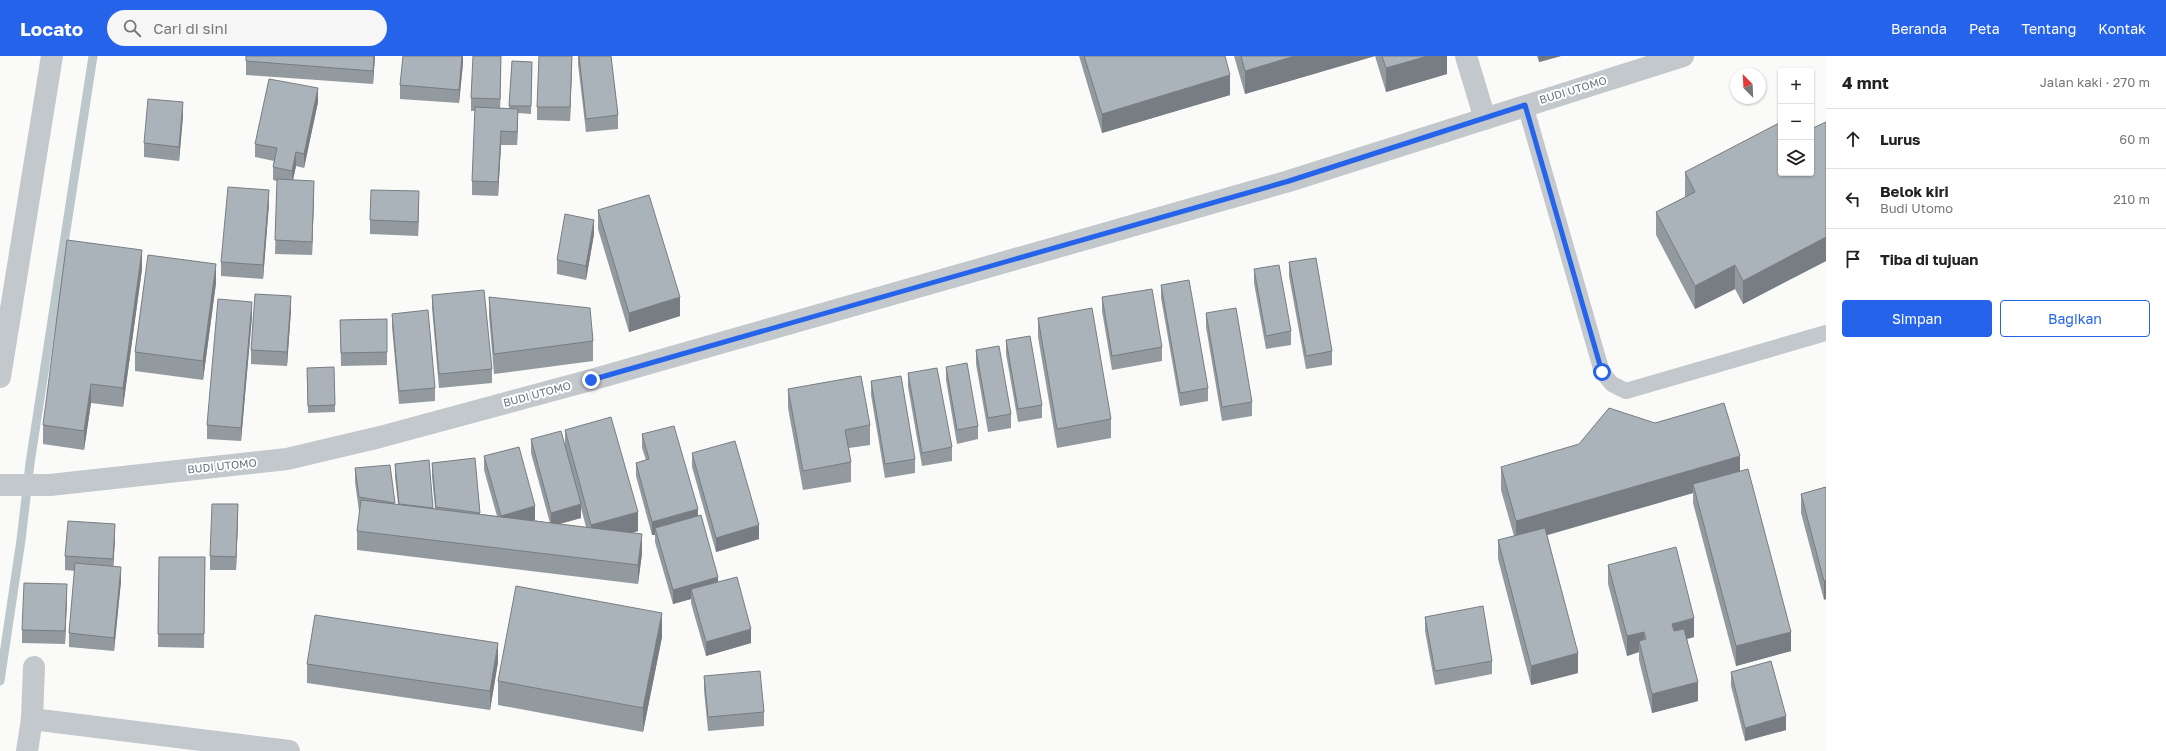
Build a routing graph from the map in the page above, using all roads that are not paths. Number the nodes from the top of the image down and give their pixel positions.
1 (52, 56) edge
2 (1466, 56) edge
3 (1683, 56) edge
4 (1525, 105) junction
5 (1485, 118) junction
6 (1826, 333) edge
7 (1, 370) edge
8 (6, 484) edge
9 (34, 667) dead end
10 (32, 719) junction
11 (27, 751) edge
12 (289, 751) edge

1 - 7 street
2 - 5 street
3 - 4 street, BUDI UTOMO
4 - 5 street, BUDI UTOMO
4 - 6 lane
5 - 8 street, BUDI UTOMO
9 - 10 street
10 - 11 street
10 - 12 street

